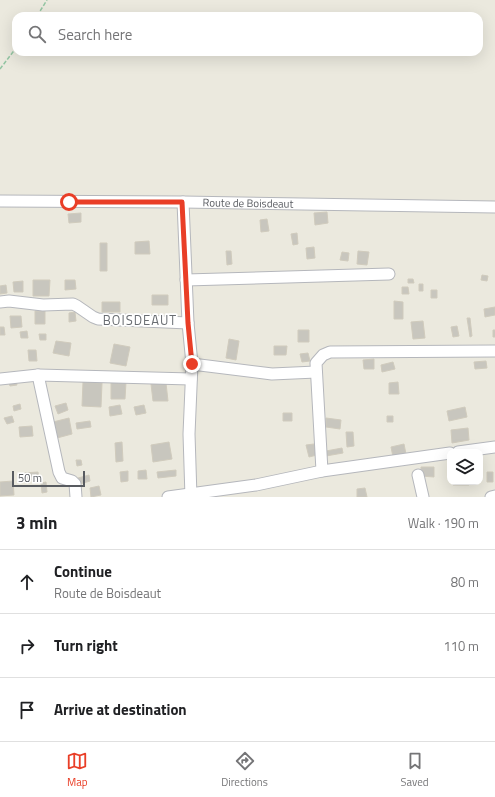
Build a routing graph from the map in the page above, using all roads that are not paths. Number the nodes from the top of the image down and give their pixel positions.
1 (0, 201) edge
2 (182, 202) junction
3 (495, 207) edge
4 (389, 274) dead end
5 (186, 280) junction
6 (0, 302) edge
7 (188, 323) junction
8 (495, 351) edge
9 (192, 364) junction
10 (316, 372) junction
11 (38, 375) junction
12 (0, 379) edge
13 (191, 379) junction
14 (495, 447) edge
15 (480, 449) edge
16 (447, 453) edge
17 (322, 471) junction
18 (418, 475) dead end
19 (191, 496) edge
20 (495, 496) edge
21 (76, 497) edge
22 (168, 497) edge
23 (423, 497) edge
24 (491, 497) edge

1 - 2 street, Route de Boisdeaut
2 - 3 street, Route de Boisdeaut
2 - 5 street
4 - 5 street
5 - 7 street
6 - 7 street
7 - 9 street
8 - 10 street
9 - 10 street
9 - 13 street
10 - 17 street
11 - 12 street
11 - 13 street
11 - 21 street
13 - 19 street
14 - 15 street
16 - 17 street
17 - 19 street
18 - 23 street
19 - 22 street
20 - 24 street

